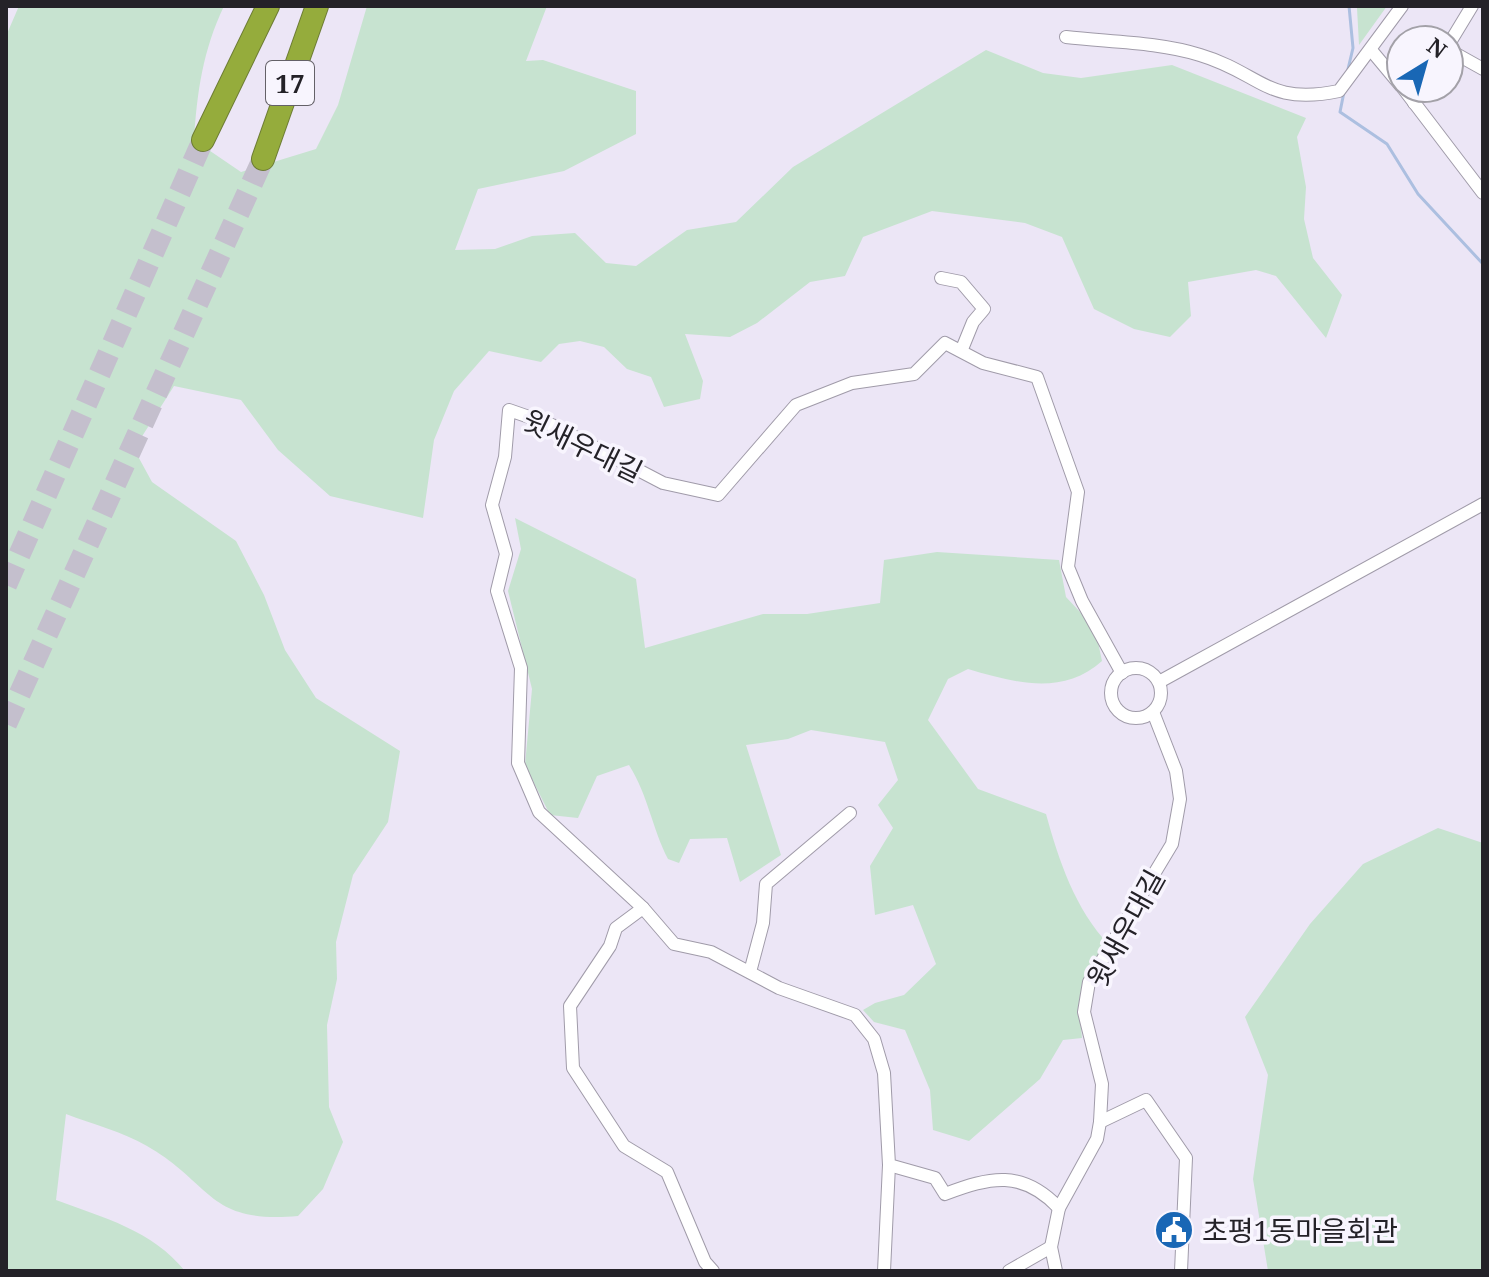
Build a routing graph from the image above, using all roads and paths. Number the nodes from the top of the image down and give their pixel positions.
1 (268, 6) edge
2 (317, 6) edge
3 (1402, 6) edge
4 (1472, 6) edge
5 (1462, 24) edge
6 (1066, 37) dead end
7 (1367, 55) junction
8 (1465, 57) edge
9 (1483, 69) edge
10 (1385, 71) edge
11 (1415, 104) edge
12 (203, 140) tunnel mouth
13 (263, 159) tunnel mouth
14 (1481, 183) edge
15 (941, 278) dead end
16 (962, 349) junction
17 (1483, 504) edge
18 (1122, 673) junction
19 (1159, 682) junction
20 (1147, 714) junction
21 (850, 813) dead end
22 (643, 908) junction
23 (750, 972) junction
24 (1100, 1122) junction
25 (889, 1165) junction
26 (1059, 1208) junction
27 (1051, 1247) junction
28 (713, 1271) edge
29 (884, 1271) edge
30 (1009, 1271) edge
31 (1056, 1271) edge
32 (1181, 1271) edge

1 - 12 highway, 17
2 - 13 highway, 17
3 - 7 street
4 - 5 street
6 - 7 street
7 - 10 street
8 - 9 street
11 - 14 street
15 - 16 street
16 - 18 street
16 - 22 street, 윗새우대길
17 - 19 street
18 - 19 street
18 - 20 street
19 - 20 street
20 - 24 street, 윗새우대길
21 - 23 street
22 - 23 street, 윗새우대길
22 - 28 street
23 - 25 street, 윗새우대길
24 - 26 street, 윗새우대길
24 - 32 street
25 - 26 street
25 - 29 street, 윗새우대길
26 - 27 street, 윗새우대길
27 - 30 street
27 - 31 street, 윗새우대길

